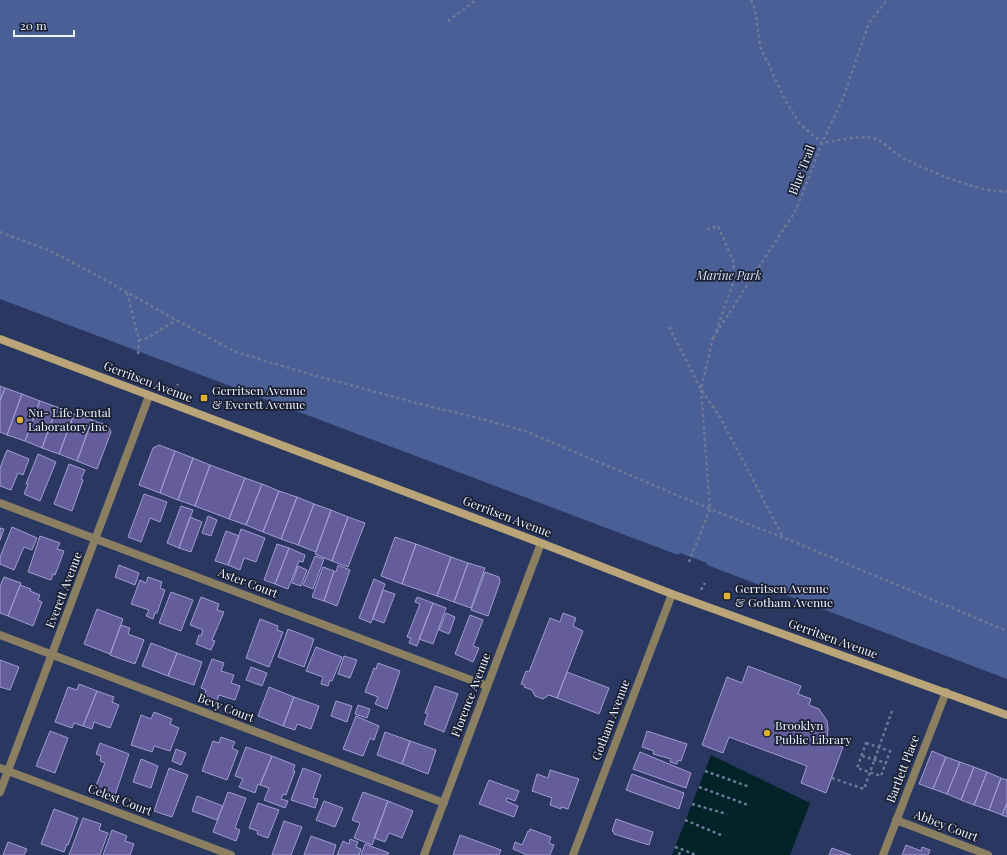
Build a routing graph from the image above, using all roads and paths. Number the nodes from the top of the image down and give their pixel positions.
1 (476, 0) edge
2 (751, 0) edge
3 (887, 0) edge
4 (448, 21) dead end
5 (822, 143) junction
6 (1007, 191) edge
7 (707, 229) dead end
8 (0, 232) edge
9 (127, 292) junction
10 (176, 320) junction
11 (669, 327) dead end
12 (713, 338) junction
13 (0, 339) edge
14 (140, 340) junction
15 (138, 354) dead end
16 (701, 389) junction
17 (149, 396) junction
18 (0, 503) edge
19 (710, 509) junction
20 (783, 537) junction
21 (96, 539) junction
22 (541, 542) junction
23 (689, 562) dead end
24 (705, 583) dead end
25 (700, 592) dead end
26 (672, 594) junction
27 (1007, 631) edge
28 (0, 635) edge
29 (52, 655) junction
30 (487, 686) junction
31 (946, 692) junction
32 (892, 711) dead end
33 (1007, 715) edge
34 (879, 747) junction
35 (862, 756) junction
36 (874, 760) junction
37 (886, 763) junction
38 (4, 770) edge
39 (705, 771) dead end
40 (870, 772) junction
41 (832, 778) dead end
42 (699, 787) dead end
43 (750, 787) dead end
44 (0, 792) edge
45 (444, 803) junction
46 (692, 804) dead end
47 (748, 805) dead end
48 (727, 814) dead end
49 (685, 820) dead end
50 (896, 820) junction
51 (721, 835) dead end
52 (675, 847) dead end
53 (682, 849) junction
54 (231, 855) edge
55 (424, 855) edge
56 (573, 855) edge
57 (679, 855) edge
58 (696, 855) edge
59 (883, 855) edge
60 (988, 855) edge

1 - 4 path
2 - 5 path
3 - 5 path, Blue Trail
5 - 6 path
5 - 12 path, Blue Trail
7 - 12 path
8 - 9 path
9 - 10 path
9 - 14 path
10 - 14 path
10 - 19 path
11 - 16 path
12 - 16 path
13 - 17 main road, Gerritsen Avenue
14 - 15 path
16 - 19 path
16 - 20 path
17 - 21 street, Everett Avenue
17 - 22 main road, Gerritsen Avenue
18 - 21 street, Aster Court
19 - 20 path
19 - 23 path
20 - 27 path
21 - 29 street, Everett Avenue
21 - 30 street, Aster Court
22 - 26 main road, Gerritsen Avenue
22 - 30 street, Florence Avenue
24 - 25 path
26 - 31 main road, Gerritsen Avenue
26 - 56 street, Gotham Avenue
28 - 29 street, Bevy Court
29 - 38 street, Everett Avenue
29 - 45 street, Bevy Court
30 - 45 street, Florence Avenue
31 - 33 main road, Gerritsen Avenue
31 - 50 street, Bartlett Place
32 - 34 path
34 - 35 path
34 - 36 path
34 - 37 path
35 - 36 path
35 - 40 path
36 - 37 path
36 - 40 path
37 - 40 path
38 - 44 street, Everett Avenue
38 - 54 street, Celest Court
39 - 43 path
40 - 41 path
42 - 47 path
45 - 55 street, Florence Avenue
46 - 48 path
49 - 51 path
50 - 59 street, Bartlett Place
50 - 60 street, Abbey Court
52 - 53 path
53 - 57 path
53 - 58 path

